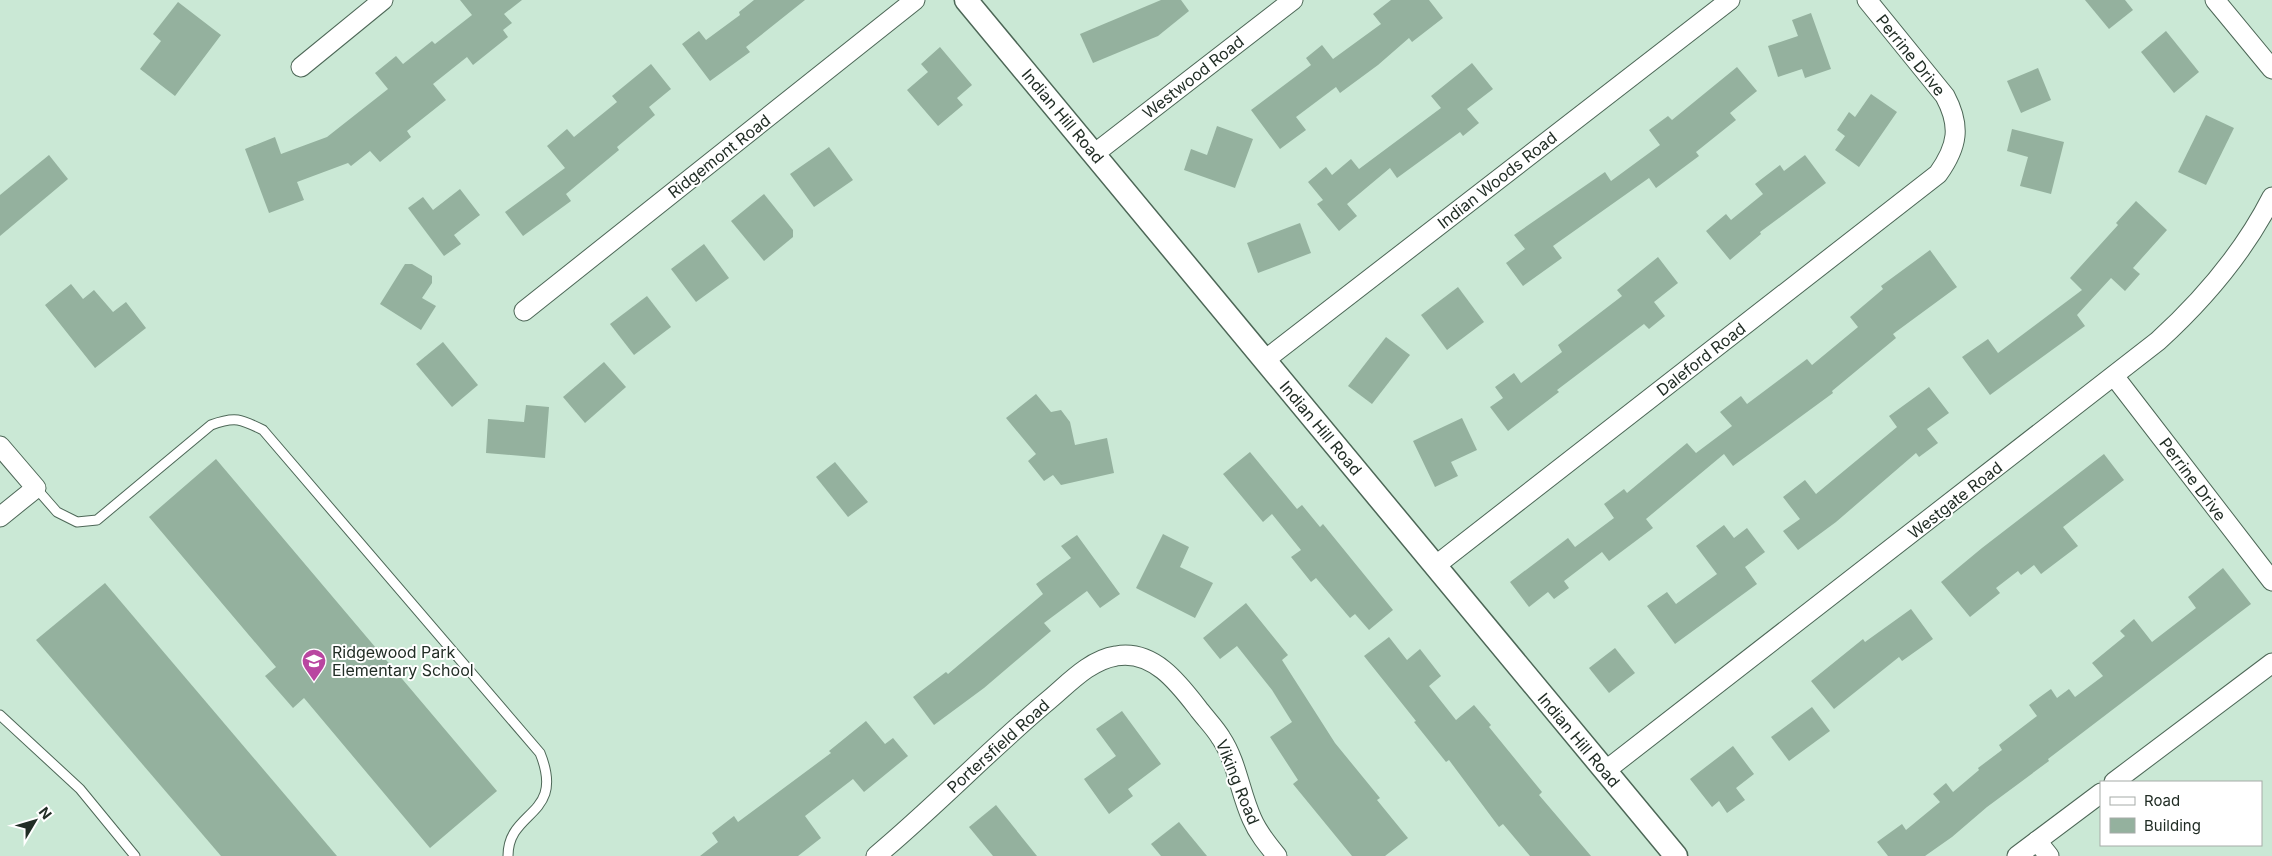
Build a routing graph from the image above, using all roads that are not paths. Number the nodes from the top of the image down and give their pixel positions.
1 (383, 0) edge
2 (915, 0) edge
3 (966, 0) edge
4 (1293, 0) edge
5 (1730, 0) edge
6 (1867, 0) edge
7 (2215, 0) edge
8 (301, 67) dead end
9 (2272, 69) edge
10 (1955, 141) joint
11 (1094, 154) junction
12 (2272, 197) edge
13 (524, 311) dead end
14 (1264, 360) junction
15 (2114, 376) junction
16 (0, 446) edge
17 (36, 488) junction
18 (0, 517) edge
19 (1435, 566) junction
20 (2272, 582) edge
21 (1129, 656) joint
22 (2272, 663) edge
23 (0, 715) edge
24 (1605, 771) junction
25 (2115, 781) edge
26 (2100, 793) edge
27 (2037, 841) junction
28 (884, 853) edge
29 (135, 856) edge
30 (508, 856) edge
31 (1277, 856) edge
32 (1676, 856) edge
33 (2018, 856) edge
34 (2049, 856) edge

1 - 8 street
2 - 13 street, Ridgemont Road
3 - 11 street, Indian Hill Road
4 - 11 street, Westwood Road
5 - 14 street, Indian Woods Road
6 - 10 street, Perrine Drive
7 - 9 street
10 - 19 street, Daleford Road
11 - 14 street, Indian Hill Road
12 - 15 street, Westgate Road
14 - 19 street, Indian Hill Road
15 - 20 street, Perrine Drive
15 - 24 street, Westgate Road
16 - 17 street
17 - 18 street
17 - 30 lane
19 - 24 street, Indian Hill Road
21 - 28 street, Portersfield Road
21 - 31 street, Viking Road
22 - 25 street
23 - 29 lane
24 - 32 street, Indian Hill Road
26 - 27 street
27 - 33 street
27 - 34 street

